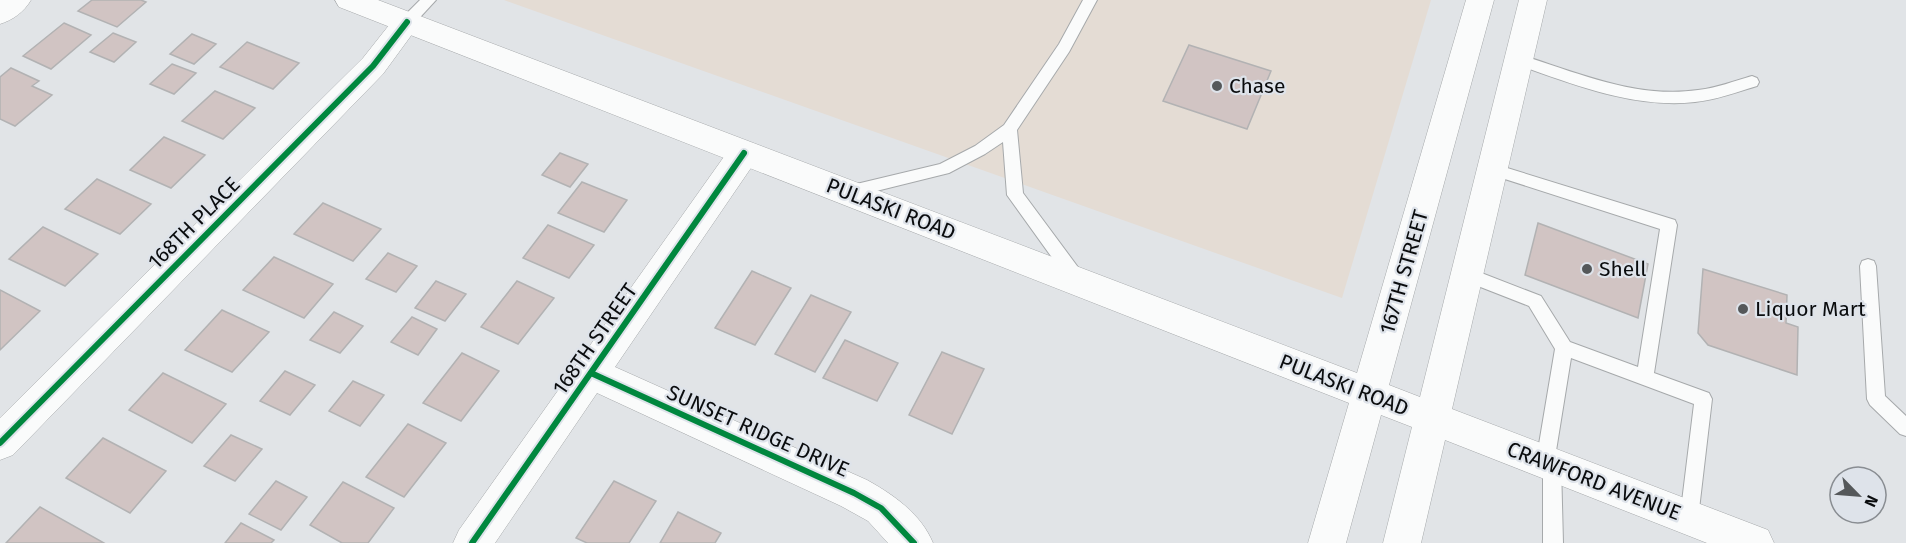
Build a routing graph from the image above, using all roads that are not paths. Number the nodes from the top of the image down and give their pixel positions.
1 (17, 0) edge
2 (349, 0) edge
3 (429, 0) edge
4 (1090, 0) edge
5 (1480, 0) edge
6 (1533, 0) edge
7 (0, 14) edge
8 (407, 22) junction
9 (1518, 59) junction
10 (1752, 82) dead end
11 (1009, 129) junction
12 (744, 153) junction
13 (1491, 169) junction
14 (847, 192) junction
15 (1868, 266) dead end
16 (1466, 274) junction
17 (1080, 282) junction
18 (1564, 348) junction
19 (591, 373) junction
20 (1646, 377) junction
21 (1369, 395) junction
22 (1433, 419) junction
23 (1906, 428) edge
24 (0, 443) edge
25 (1548, 464) junction
26 (1705, 529) edge
27 (909, 537) edge
28 (472, 543) edge
29 (1327, 543) edge
30 (1402, 543) edge
31 (1553, 543) edge
32 (1755, 543) edge

1 - 7 main road
2 - 8 main road, PULASKI ROAD
3 - 8 lane
4 - 11 lane
5 - 21 main road, 167TH STREET
6 - 9 main road
8 - 12 main road, PULASKI ROAD
8 - 24 main road, 168TH PLACE
9 - 10 lane
9 - 13 main road
11 - 14 lane
11 - 17 lane
12 - 14 main road, PULASKI ROAD
12 - 19 main road, 168TH STREET
13 - 16 main road
13 - 20 lane
14 - 17 main road, PULASKI ROAD
15 - 23 lane
16 - 18 lane
16 - 22 main road
17 - 21 main road, PULASKI ROAD
18 - 20 lane
18 - 25 lane
19 - 27 main road, SUNSET RIDGE DRIVE
19 - 28 main road, 168TH STREET
20 - 26 lane
21 - 22 main road, PULASKI ROAD
21 - 29 main road, 167TH STREET
22 - 25 main road, CRAWFORD AVENUE
22 - 30 main road
25 - 26 main road, CRAWFORD AVENUE
25 - 31 lane
26 - 32 main road, CRAWFORD AVENUE

